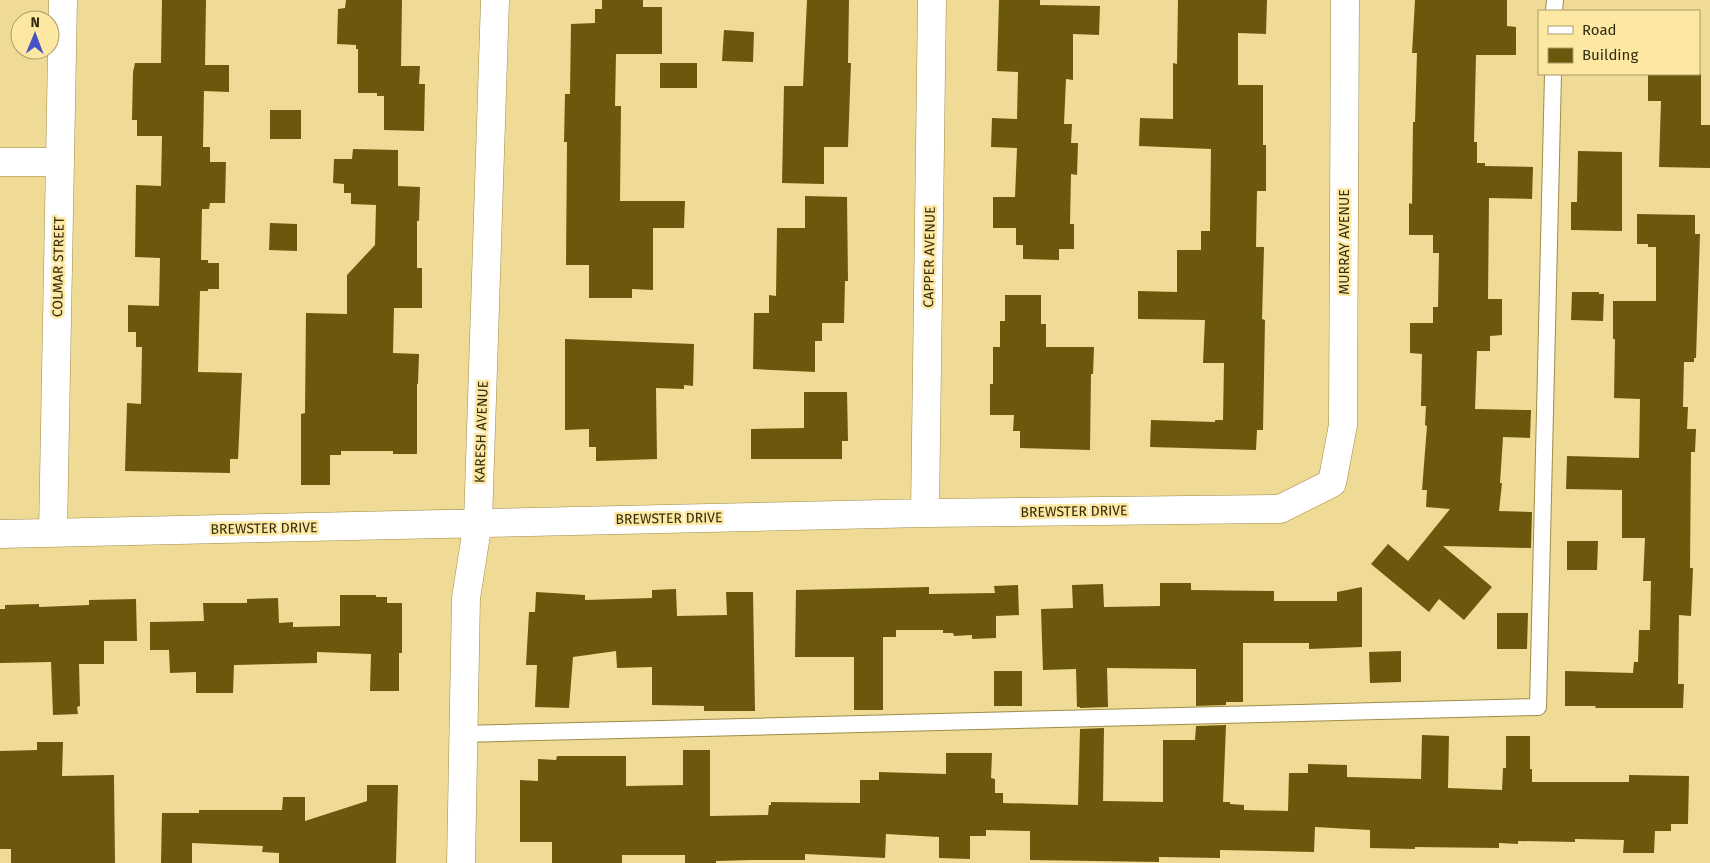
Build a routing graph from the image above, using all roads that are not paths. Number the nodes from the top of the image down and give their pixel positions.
1 (63, 0) edge
2 (495, 0) edge
3 (932, 0) edge
4 (1345, 0) edge
5 (1553, 75) edge
6 (0, 162) edge
7 (60, 162) junction
8 (1332, 483) joint
9 (925, 513) junction
10 (478, 522) junction
11 (53, 533) junction
12 (0, 534) edge
13 (464, 734) junction
14 (461, 863) edge

1 - 7 street, COLMAR STREET
2 - 10 street, KARESH AVENUE
3 - 9 street, CAPPER AVENUE
4 - 8 street, MURRAY AVENUE
5 - 13 lane
6 - 7 street
7 - 11 street, COLMAR STREET
8 - 9 street, BREWSTER DRIVE
9 - 10 street, BREWSTER DRIVE
10 - 11 street, BREWSTER DRIVE
10 - 13 street, KARESH AVENUE
11 - 12 street, BREWSTER DRIVE
13 - 14 street, KARESH AVENUE

